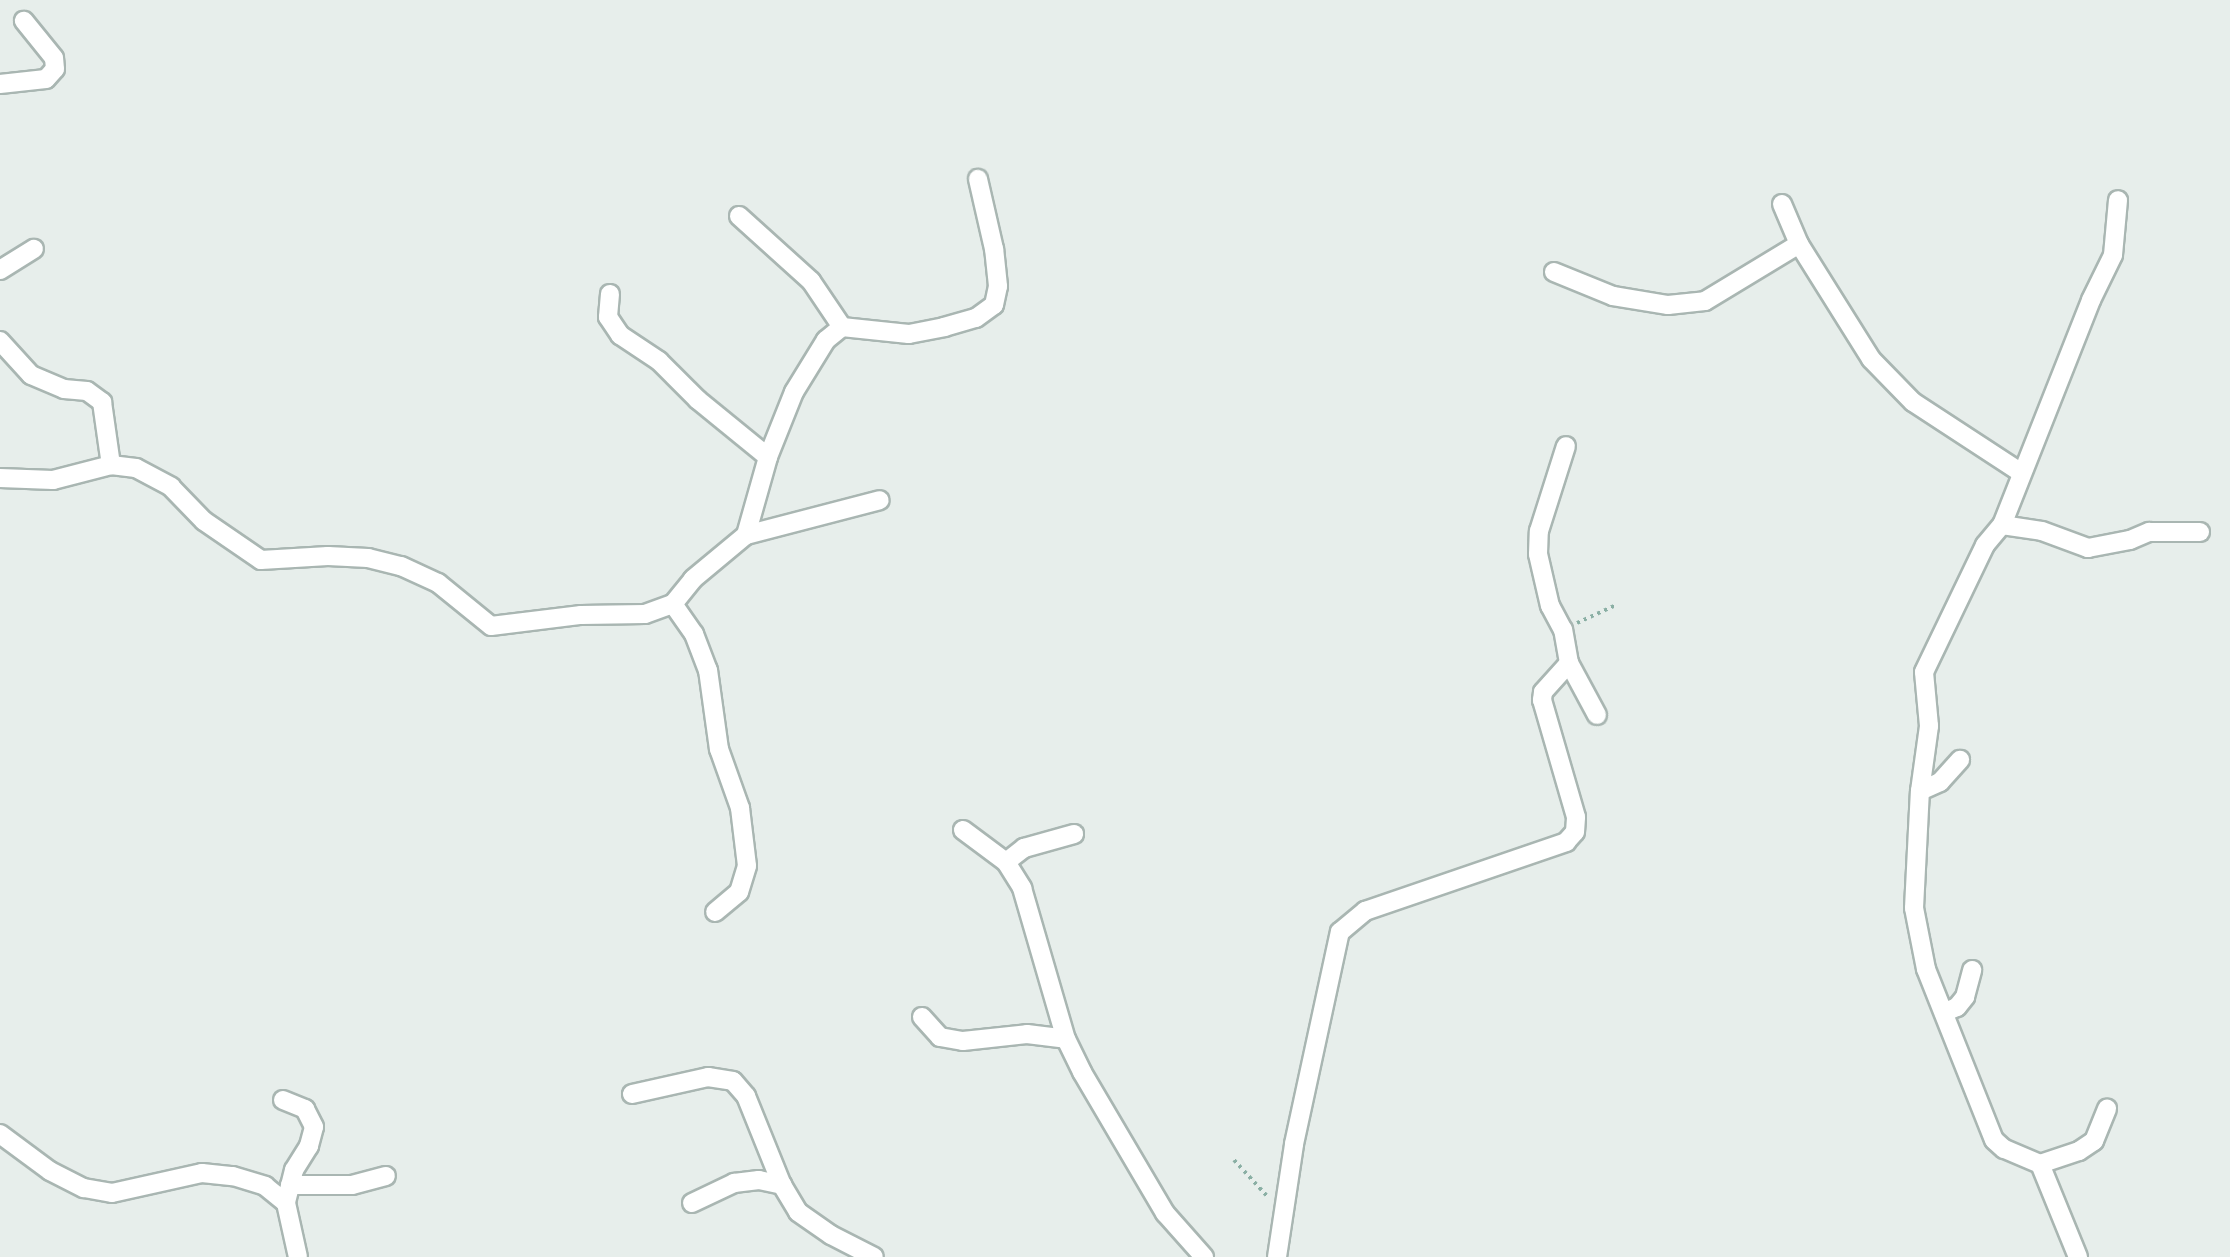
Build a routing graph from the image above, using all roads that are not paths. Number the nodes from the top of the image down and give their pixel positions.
1 (24, 21) dead end
2 (0, 84) edge
3 (978, 179) dead end
4 (2118, 200) dead end
5 (1782, 204) dead end
6 (739, 216) dead end
7 (1799, 244) junction
8 (34, 249) dead end
9 (0, 270) edge
10 (1554, 272) dead end
11 (610, 294) dead end
12 (842, 327) junction
13 (0, 341) edge
14 (1566, 446) dead end
15 (768, 457) junction
16 (111, 465) junction
17 (2020, 472) junction
18 (0, 478) edge
19 (880, 500) dead end
20 (2002, 525) junction
21 (2199, 531) dead end
22 (746, 535) junction
23 (672, 604) junction
24 (1569, 663) junction
25 (1597, 715) dead end
26 (1960, 760) dead end
27 (1920, 791) junction
28 (963, 830) dead end
29 (1074, 834) dead end
30 (1006, 862) junction
31 (715, 912) dead end
32 (1972, 970) dead end
33 (1945, 1012) junction
34 (922, 1017) dead end
35 (1066, 1039) junction
36 (632, 1094) dead end
37 (283, 1100) dead end
38 (2107, 1108) dead end
39 (0, 1134) edge
40 (2040, 1164) junction
41 (386, 1176) dead end
42 (290, 1185) junction
43 (782, 1185) junction
44 (286, 1203) junction
45 (692, 1203) dead end
46 (298, 1257) edge
47 (874, 1257) edge
48 (1204, 1257) edge
49 (1277, 1257) edge
50 (2078, 1257) edge

1 - 2 street
3 - 12 street
4 - 17 street
5 - 7 street
6 - 12 street
7 - 10 street
7 - 17 street
8 - 9 street
11 - 15 street
12 - 15 street
13 - 16 street
14 - 24 street
15 - 22 street
16 - 18 street
16 - 23 street
17 - 20 street
19 - 22 street
20 - 21 street
20 - 27 street
22 - 23 street
23 - 31 street
24 - 25 street
24 - 49 street
26 - 27 street
27 - 33 street
28 - 30 street
29 - 30 street
30 - 35 street
32 - 33 street
33 - 40 street
34 - 35 street
35 - 48 street
36 - 43 street
37 - 42 street
38 - 40 street
39 - 44 street
40 - 50 street
41 - 42 street
42 - 44 street
43 - 45 street
43 - 47 street
44 - 46 street

